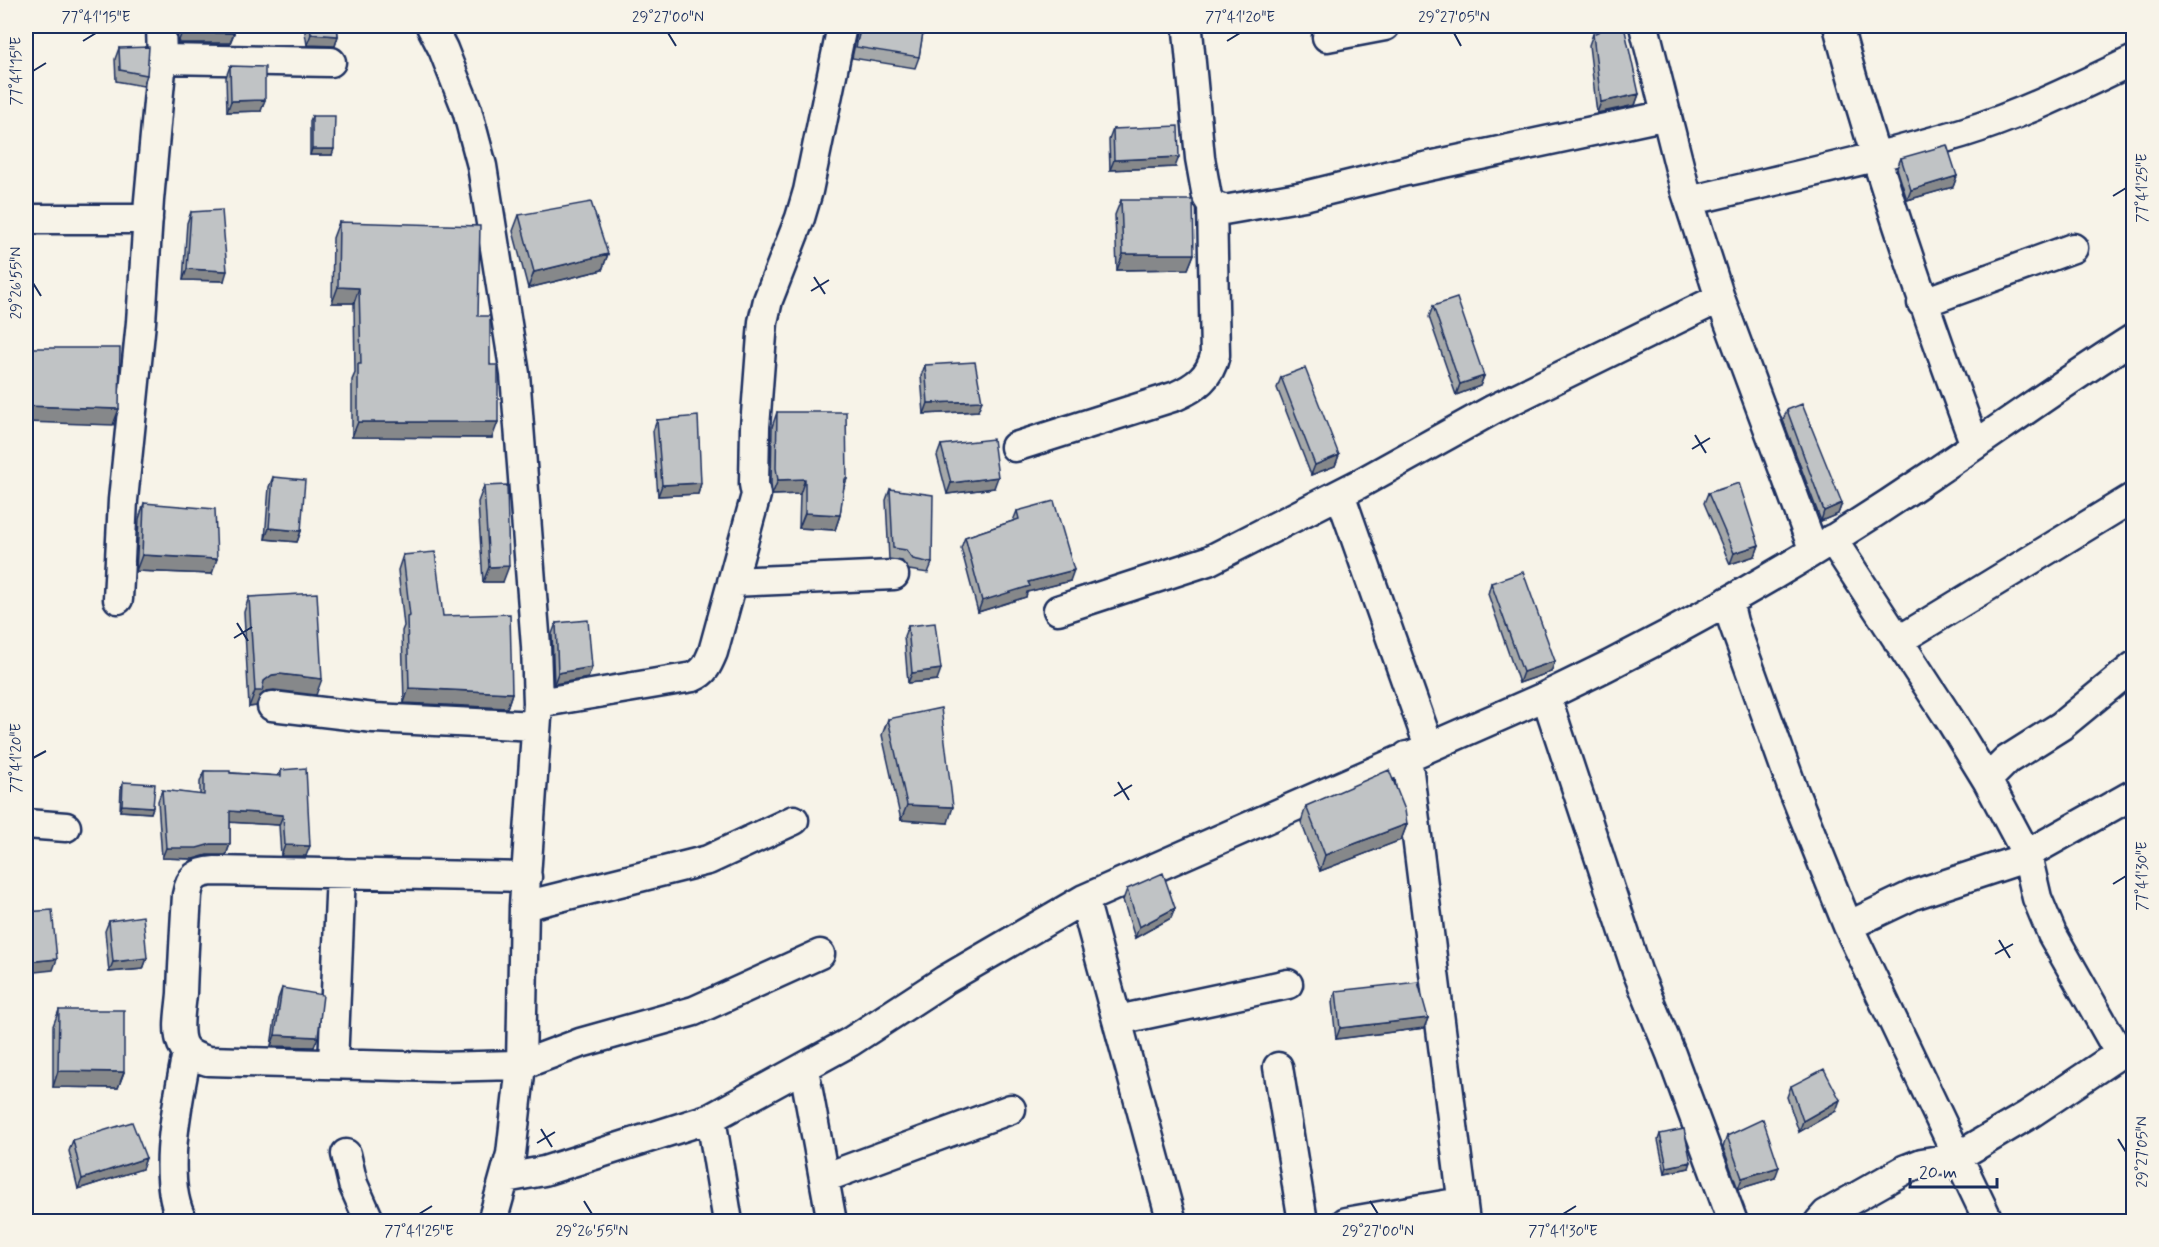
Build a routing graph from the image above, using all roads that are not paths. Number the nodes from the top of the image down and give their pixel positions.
1 (161, 26) edge
2 (431, 26) edge
3 (842, 26) edge
4 (1385, 26) edge
5 (1644, 26) edge
6 (1838, 26) edge
7 (1188, 31) dead end
8 (1327, 37) dead end
9 (162, 58) junction
10 (2133, 60) edge
11 (331, 62) dead end
12 (1667, 115) junction
13 (1875, 156) junction
14 (1689, 201) junction
15 (1212, 205) junction
16 (26, 219) edge
17 (148, 219) junction
18 (2073, 248) dead end
19 (1720, 298) junction
20 (1922, 303) junction
21 (2133, 339) edge
22 (1975, 445) junction
23 (1016, 447) dead end
24 (1340, 494) junction
25 (2133, 497) edge
26 (1823, 545) junction
27 (894, 575) dead end
28 (732, 582) junction
29 (118, 599) dead end
30 (1728, 601) junction
31 (1058, 610) dead end
32 (1898, 641) junction
33 (2133, 666) edge
34 (1546, 696) junction
35 (272, 706) dead end
36 (537, 714) junction
37 (1418, 751) junction
38 (1987, 780) junction
39 (2133, 794) edge
40 (794, 820) dead end
41 (26, 824) edge
42 (66, 827) dead end
43 (2027, 855) junction
44 (341, 873) junction
45 (526, 877) junction
46 (1084, 899) junction
47 (524, 906) junction
48 (1848, 926) junction
49 (820, 954) dead end
50 (1288, 984) dead end
51 (1118, 1020) junction
52 (2127, 1049) edge
53 (187, 1052) junction
54 (333, 1065) junction
55 (521, 1065) junction
56 (1278, 1068) dead end
57 (804, 1069) junction
58 (1011, 1109) dead end
59 (711, 1118) junction
60 (346, 1154) dead end
61 (1957, 1157) junction
62 (505, 1178) junction
63 (824, 1178) junction
64 (1463, 1212) edge
65 (183, 1221) edge
66 (370, 1221) edge
67 (492, 1221) edge
68 (728, 1221) edge
69 (832, 1221) edge
70 (1172, 1221) edge
71 (1303, 1221) edge
72 (1346, 1221) edge
73 (1733, 1221) edge
74 (1819, 1221) edge
75 (1989, 1221) edge

1 - 9 street
2 - 36 street
3 - 28 street
4 - 8 street
5 - 12 street
6 - 13 street
7 - 15 street
9 - 11 street
9 - 17 street
10 - 13 street
12 - 14 street
12 - 15 street
13 - 14 street
13 - 20 street
14 - 19 street
15 - 23 street
16 - 17 street
17 - 29 street
18 - 20 street
19 - 24 street
19 - 26 street
20 - 22 street
21 - 22 street
22 - 26 street
24 - 31 street
24 - 37 street
25 - 32 street
26 - 30 street
26 - 32 street
27 - 28 street
28 - 36 street
30 - 34 street
30 - 48 street
32 - 38 street
33 - 38 street
34 - 37 street
34 - 73 street
35 - 36 street
36 - 45 street
37 - 46 street
37 - 64 street
38 - 43 street
39 - 43 street
40 - 47 street
41 - 42 street
43 - 48 street
43 - 52 street
44 - 45 street
44 - 53 street
44 - 54 street
45 - 47 street
46 - 51 street
46 - 57 street
47 - 55 street
48 - 61 street
49 - 55 street
50 - 51 street
51 - 70 street
52 - 61 street
53 - 54 street
53 - 65 street
54 - 55 street
55 - 62 street
56 - 71 street
57 - 59 street
57 - 63 street
58 - 63 street
59 - 62 street
59 - 68 street
60 - 66 street
61 - 74 street
61 - 75 street
62 - 67 street
63 - 69 street
64 - 72 street

